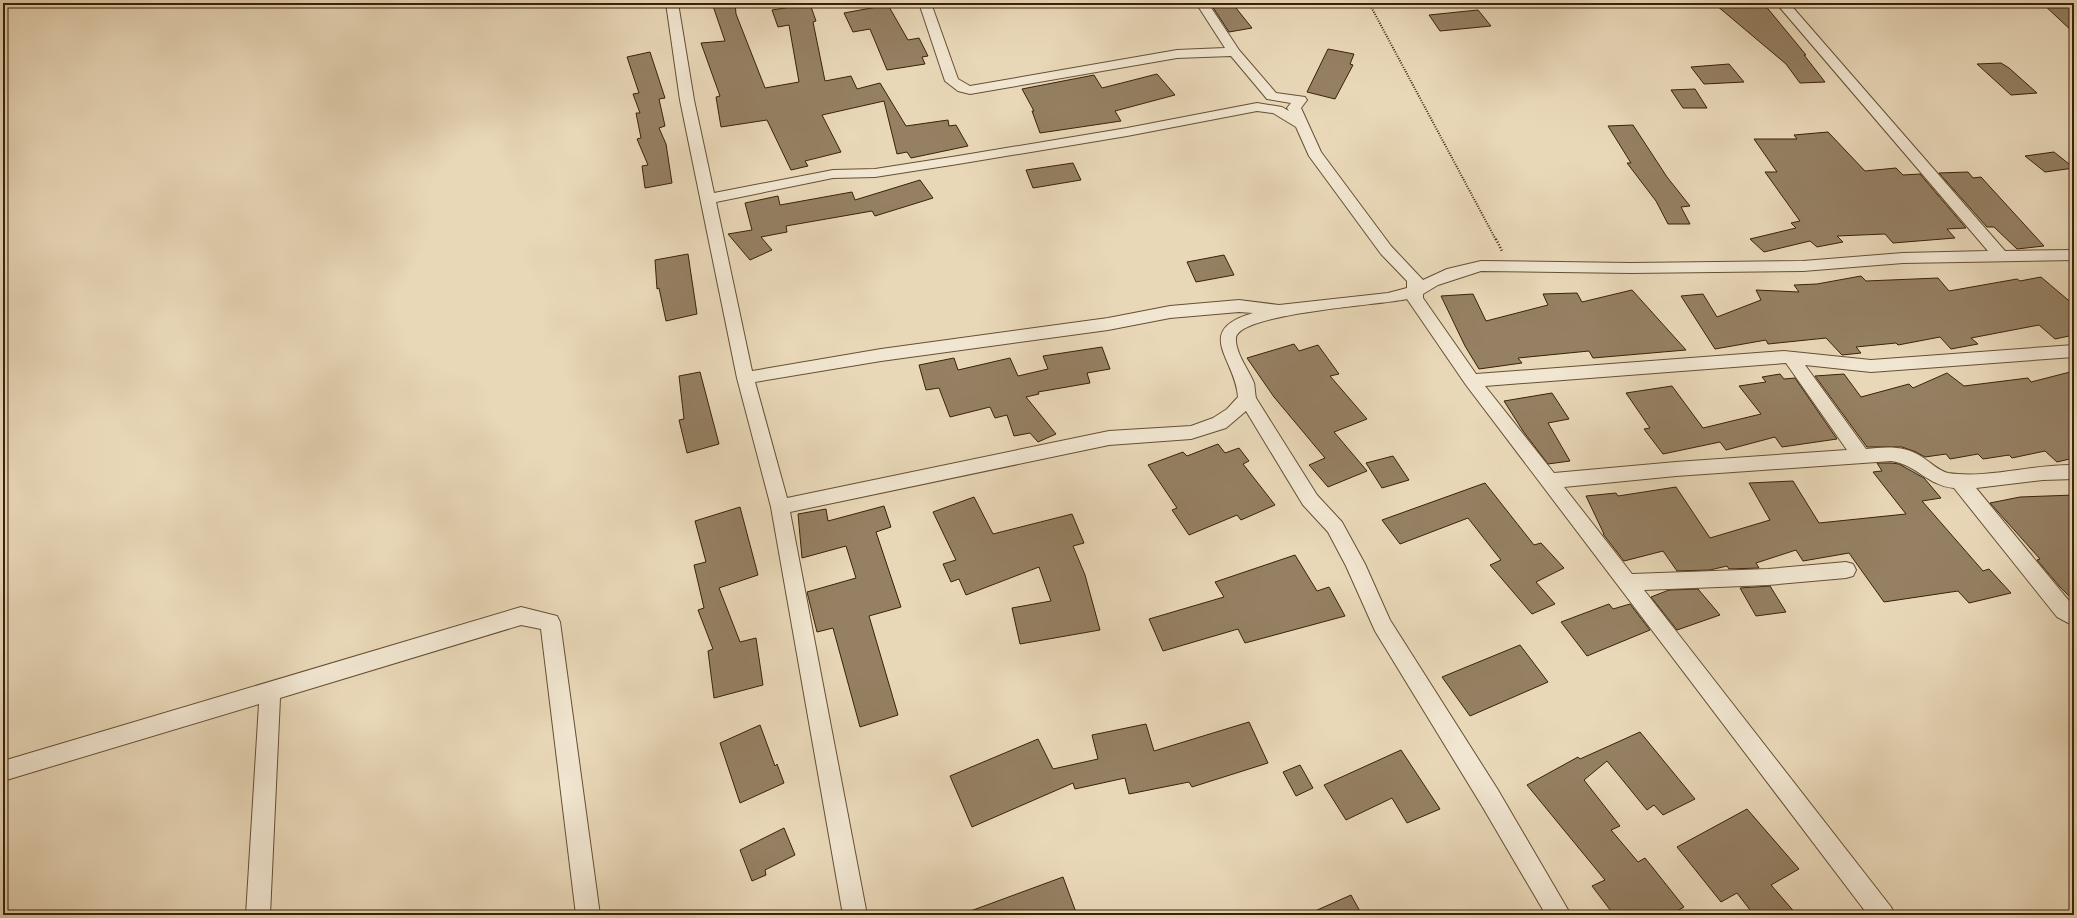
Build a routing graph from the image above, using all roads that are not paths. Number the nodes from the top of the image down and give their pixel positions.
1 (672, 3) edge
2 (925, 3) edge
3 (1202, 3) edge
4 (1782, 3) edge
5 (1234, 52) junction
6 (1272, 96) junction
7 (1258, 107) junction
8 (1300, 124) junction
9 (707, 199) junction
10 (2074, 255) edge
11 (2001, 256) junction
12 (1415, 292) junction
13 (1282, 310) junction
14 (2074, 351) edge
15 (1791, 358) junction
16 (746, 378) junction
17 (1472, 381) junction
18 (1247, 399) junction
19 (1861, 456) junction
20 (2074, 472) edge
21 (1959, 480) junction
22 (1549, 481) junction
23 (780, 507) junction
24 (1846, 570) dead end
25 (1627, 582) junction
26 (2074, 617) edge
27 (270, 691) junction
28 (3, 771) edge
29 (258, 915) edge
30 (588, 915) edge
31 (855, 915) edge
32 (1559, 915) edge
33 (1883, 915) edge

1 - 9 street
2 - 5 street
3 - 5 street
4 - 11 street
5 - 6 street
6 - 7 street
6 - 8 street
7 - 8 street
7 - 9 street
8 - 12 street
9 - 16 street
10 - 11 street
11 - 12 street
12 - 13 street
12 - 17 street
13 - 16 street
13 - 18 street
14 - 15 street
15 - 17 street
15 - 19 street
16 - 23 street
17 - 22 street
18 - 23 street
18 - 32 street
19 - 21 street
19 - 22 street
20 - 21 street
21 - 26 street
22 - 25 street
23 - 31 street
24 - 25 street
25 - 33 street
27 - 28 street
27 - 29 street
27 - 30 street

